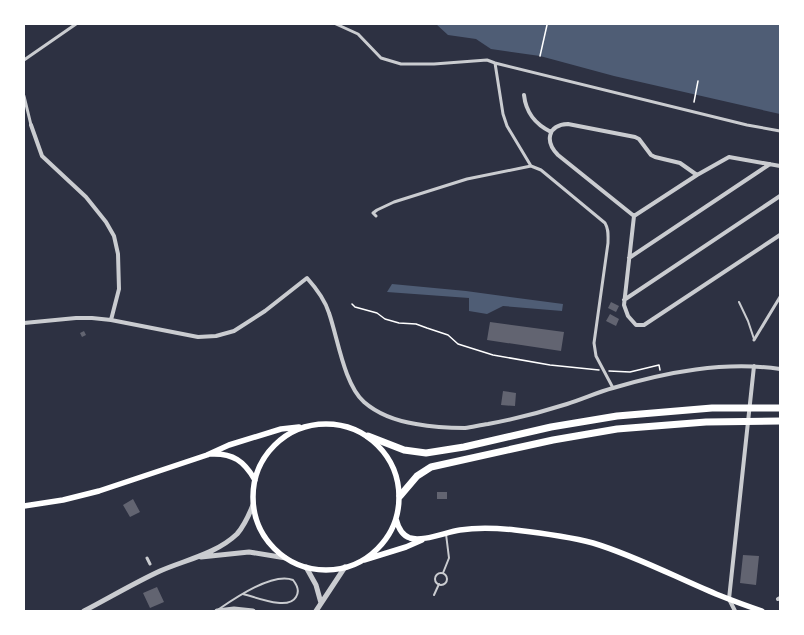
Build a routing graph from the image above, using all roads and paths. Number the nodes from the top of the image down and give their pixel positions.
1 (76, 24) edge
2 (336, 24) edge
3 (546, 25) edge
4 (540, 56) dead end
5 (24, 60) edge
6 (495, 63) junction
7 (698, 81) dead end
8 (524, 95) dead end
9 (24, 96) edge
10 (694, 102) dead end
11 (32, 125) joint
12 (780, 131) edge
13 (551, 132) junction
14 (770, 164) junction
15 (531, 166) junction
16 (780, 166) edge
17 (697, 175) junction
18 (780, 196) edge
19 (376, 216) dead end
20 (634, 216) junction
21 (780, 235) edge
22 (629, 258) junction
23 (780, 297) edge
24 (624, 300) junction
25 (739, 302) dead end
26 (352, 304) dead end
27 (111, 320) junction
28 (24, 323) edge
29 (754, 340) joint
30 (754, 366) junction
31 (780, 369) edge
32 (604, 371) junction
33 (662, 376) junction
34 (613, 388) junction
35 (780, 408) edge
36 (780, 421) edge
37 (309, 425) junction
38 (368, 436) junction
39 (207, 455) junction
40 (255, 480) junction
41 (400, 496) junction
42 (253, 505) junction
43 (24, 506) edge
44 (396, 519) junction
45 (446, 533) junction
46 (427, 538) junction
47 (147, 558) dead end
48 (198, 558) junction
49 (286, 558) junction
50 (362, 561) junction
51 (150, 564) dead end
52 (306, 567) junction
53 (345, 567) junction
54 (443, 573) junction
55 (439, 584) junction
56 (243, 594) junction
57 (434, 595) dead end
58 (729, 599) junction
59 (321, 603) junction
60 (84, 611) edge
61 (216, 611) edge
62 (253, 611) edge
63 (316, 611) edge
64 (735, 611) edge
65 (762, 611) edge

1 - 5 street
2 - 6 street
3 - 4 path
6 - 12 street
6 - 15 street
7 - 10 path
8 - 13 street
9 - 11 street
11 - 27 street
13 - 17 street
13 - 20 street
14 - 16 street
14 - 17 street
14 - 22 street
15 - 19 street
15 - 32 street
17 - 20 street
18 - 24 street
20 - 22 street
21 - 24 street
22 - 24 street
23 - 29 street
25 - 29 lane
26 - 32 path
27 - 28 street
27 - 34 street
30 - 31 street
30 - 33 street
30 - 58 street
32 - 33 path
32 - 34 street
33 - 34 street
35 - 38 highway
36 - 41 highway
37 - 38 main road
37 - 39 main road
37 - 40 main road
38 - 41 main road
39 - 40 main road
39 - 43 main road
40 - 42 main road
41 - 44 main road
42 - 48 street
42 - 49 main road
44 - 46 main road
44 - 50 main road
45 - 46 main road
45 - 54 lane
45 - 58 main road
46 - 50 main road
47 - 51 street
48 - 49 street
48 - 60 street
49 - 52 main road
50 - 53 main road
52 - 53 main road
52 - 59 street
53 - 59 street
54 - 55 lane
54 - 55 lane
55 - 57 lane
56 - 56 lane
56 - 61 lane
58 - 64 street
58 - 65 main road
59 - 63 street
61 - 62 street

